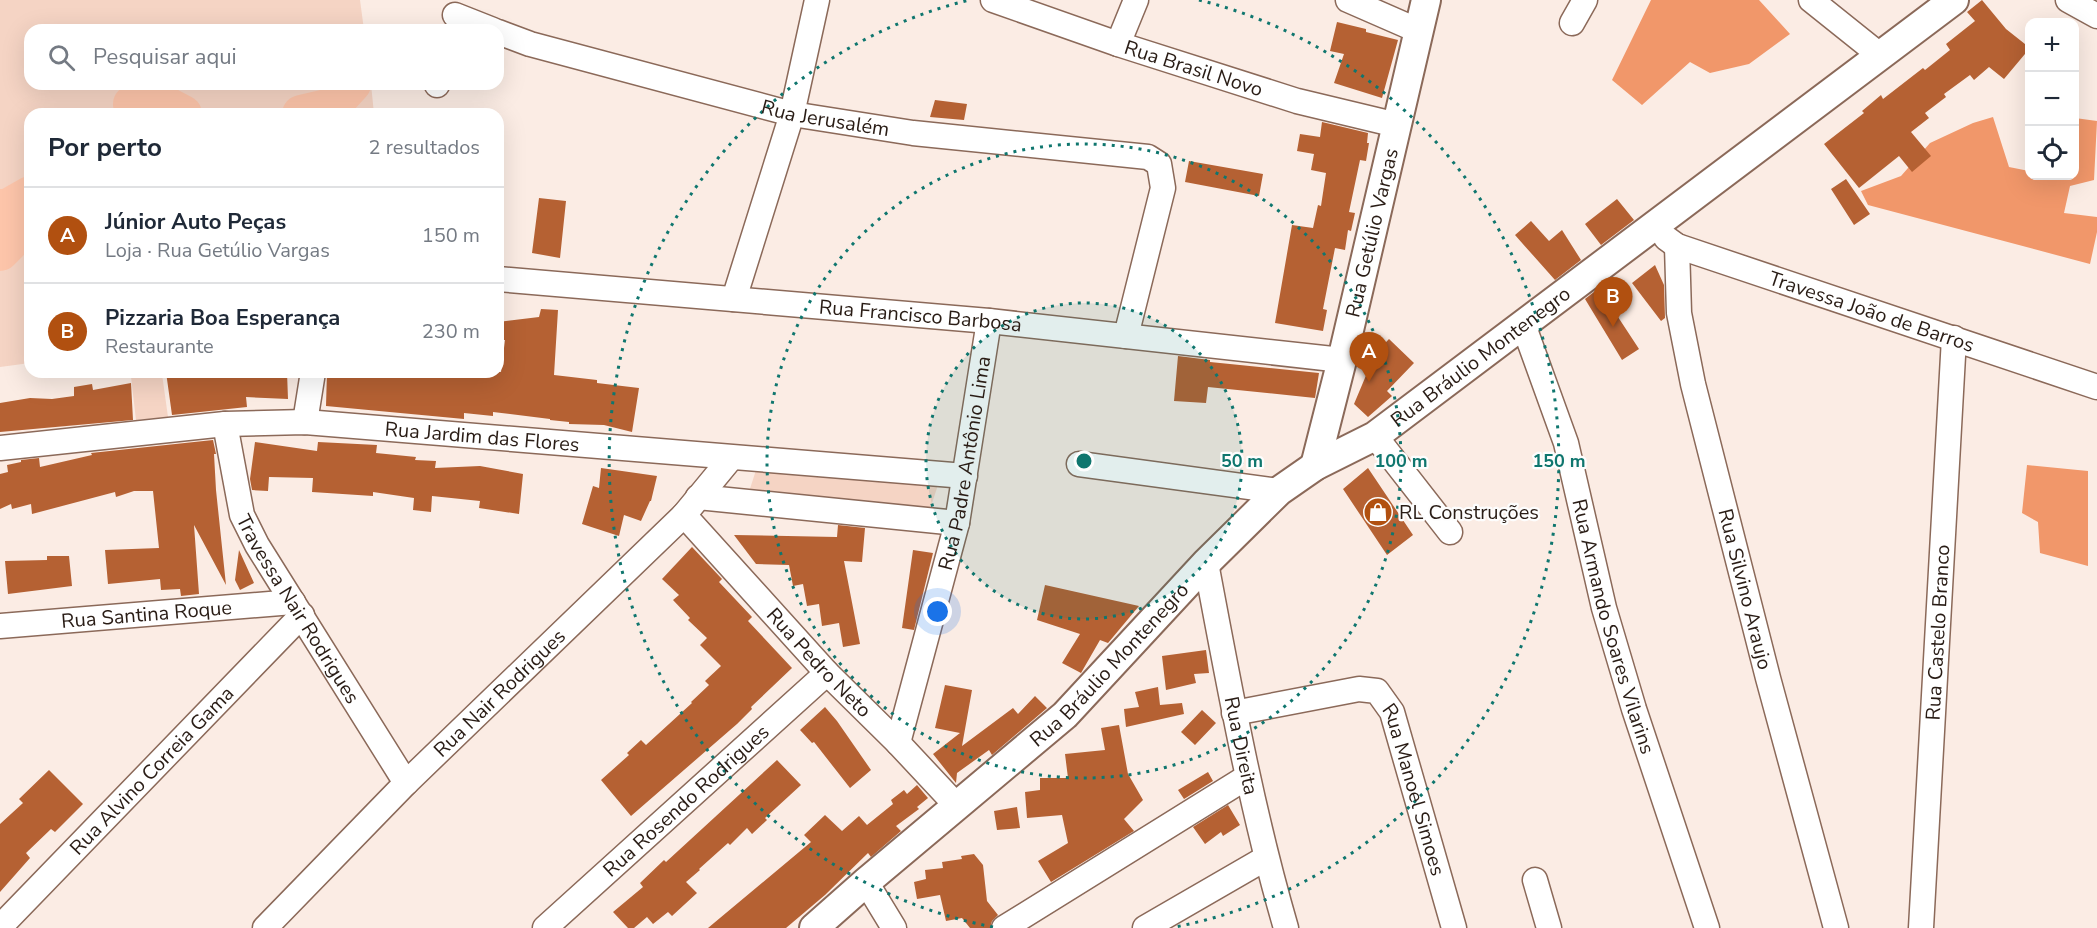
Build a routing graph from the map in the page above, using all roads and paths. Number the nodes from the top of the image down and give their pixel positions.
1 (817, 0) edge
2 (993, 0) edge
3 (1136, 0) edge
4 (1347, 0) edge
5 (1426, 0) edge
6 (1585, 0) edge
7 (1811, 0) edge
8 (1954, 0) edge
9 (2068, 0) edge
10 (455, 15) edge
11 (2097, 16) edge
12 (1572, 23) dead end
13 (478, 24) edge
14 (1419, 31) junction
15 (504, 34) edge
16 (1118, 44) junction
17 (1881, 56) junction
18 (792, 114) junction
19 (1397, 126) junction
20 (1650, 228) junction
21 (1677, 246) junction
22 (504, 280) edge
23 (734, 299) junction
24 (989, 321) junction
25 (1523, 324) junction
26 (1126, 336) junction
27 (1954, 338) junction
28 (1342, 360) junction
29 (312, 378) edge
30 (2097, 387) edge
31 (305, 422) junction
32 (225, 424) junction
33 (1375, 436) junction
34 (0, 448) edge
35 (731, 458) junction
36 (1079, 464) dead end
37 (1315, 466) junction
38 (965, 476) junction
39 (1280, 491) junction
40 (691, 506) junction
41 (957, 523) junction
42 (1450, 532) dead end
43 (1206, 562) junction
44 (298, 608) junction
45 (2, 628) edge
46 (827, 673) junction
47 (1234, 713) junction
48 (898, 742) junction
49 (1247, 777) junction
50 (406, 783) junction
51 (957, 806) junction
52 (1266, 858) junction
53 (1535, 880) dead end
54 (866, 882) junction
55 (0, 927) edge
56 (265, 928) edge
57 (545, 928) edge
58 (814, 928) edge
59 (894, 928) edge
60 (1004, 928) edge
61 (1145, 928) edge
62 (1286, 928) edge
63 (1454, 928) edge
64 (1549, 928) edge
65 (1707, 928) edge
66 (1836, 928) edge
67 (1921, 928) edge

1 - 18 street
2 - 16 street, Rua Brasil Novo
3 - 16 street
4 - 14 street
5 - 14 street, Rua Getúlio Vargas
6 - 12 street
7 - 17 street
8 - 17 street, Rua Bráulio Montenegro
9 - 11 street
10 - 13 street
14 - 19 street, Rua Getúlio Vargas
15 - 18 street, Rua Jerusalém
16 - 19 street, Rua Brasil Novo
17 - 20 street, Rua Bráulio Montenegro
18 - 23 street
18 - 26 street, Rua Jerusalém
19 - 28 street, Rua Getúlio Vargas
20 - 21 street, Travessa João de Barros
20 - 25 street, Rua Bráulio Montenegro
21 - 27 street, Travessa João de Barros
21 - 66 street, Rua Silvino Araujo
22 - 23 street, Rua Francisco Barbosa
23 - 24 street, Rua Francisco Barbosa
24 - 26 street, Rua Francisco Barbosa
24 - 38 street, Rua Padre Antônio Lima
25 - 33 street, Rua Bráulio Montenegro
25 - 65 street, Rua Armando Soares Vilarins
26 - 28 street, Rua Francisco Barbosa
27 - 30 street, Travessa João de Barros
27 - 67 street, Rua Castelo Branco
28 - 37 street, Rua Getúlio Vargas
29 - 31 street
31 - 32 street, Rua Jardim das Flores
31 - 35 street, Rua Jardim das Flores
32 - 34 street, Rua Jardim das Flores
32 - 44 street, Travessa Nair Rodrigues
33 - 37 street, Rua Bráulio Montenegro
33 - 42 street
35 - 38 street, Rua Jardim das Flores
35 - 40 street, Rua Nair Rodrigues
36 - 39 street
37 - 39 street, Rua Bráulio Montenegro
38 - 41 street, Rua Padre Antônio Lima
39 - 43 street, Rua Bráulio Montenegro
40 - 41 street
40 - 46 street, Rua Pedro Neto
40 - 50 street, Rua Nair Rodrigues
41 - 48 street, Rua Padre Antônio Lima
43 - 47 street, Rua Direita
43 - 51 street, Rua Bráulio Montenegro
44 - 45 street, Rua Santina Roque
44 - 50 street, Travessa Nair Rodrigues
44 - 55 street, Rua Alvino Correia Gama
46 - 48 street, Rua Pedro Neto
46 - 57 street, Rua Rosendo Rodrigues
47 - 49 street, Rua Direita
47 - 63 street, Rua Manoel Simoes
48 - 51 street, Rua Pedro Neto
49 - 52 street, Rua Direita
49 - 60 street
50 - 56 street, Rua Nair Rodrigues
51 - 54 street, Rua Bráulio Montenegro
52 - 61 street
52 - 62 street, Rua Direita
53 - 64 street
54 - 58 street, Rua Bráulio Montenegro
54 - 59 street

